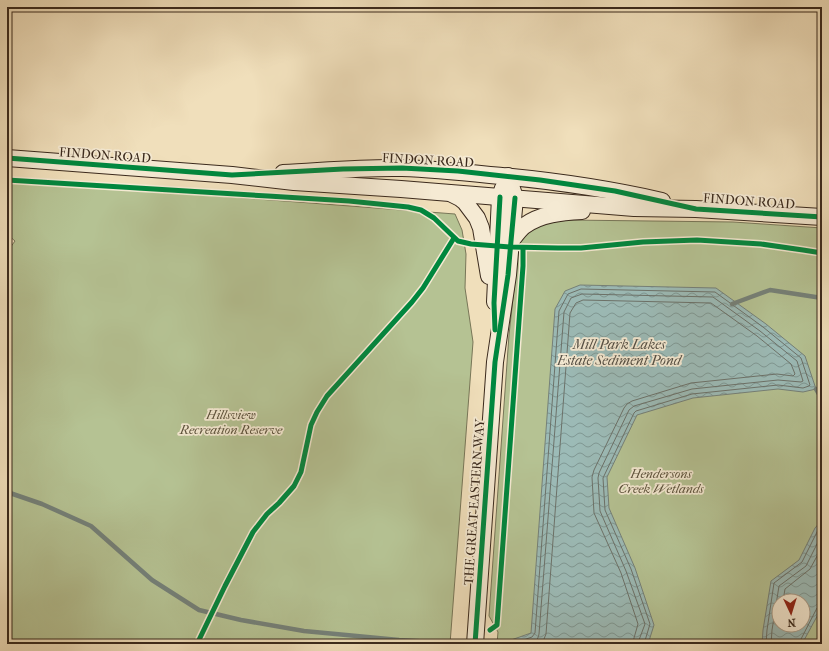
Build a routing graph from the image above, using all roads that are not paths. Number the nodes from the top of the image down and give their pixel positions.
1 (7, 158) edge
2 (232, 175) junction
3 (508, 176) junction
4 (451, 194) junction
5 (507, 198) junction
6 (634, 208) junction
7 (696, 209) junction
8 (822, 217) edge
9 (511, 241) junction
10 (494, 303) junction
11 (495, 362) junction
12 (476, 637) edge

1 - 2 street, FINDON ROAD
2 - 3 street, FINDON ROAD
2 - 4 street, FINDON ROAD
3 - 5 street
3 - 7 street, FINDON ROAD
4 - 5 street, FINDON ROAD
4 - 10 street
5 - 6 street, FINDON ROAD
5 - 9 street, THE GREAT EASTERN WAY
5 - 10 street, THE GREAT EASTERN WAY
6 - 7 street, FINDON ROAD
6 - 9 street
7 - 8 street, FINDON ROAD
9 - 11 street, THE GREAT EASTERN WAY
10 - 11 street, THE GREAT EASTERN WAY
11 - 12 street, THE GREAT EASTERN WAY

